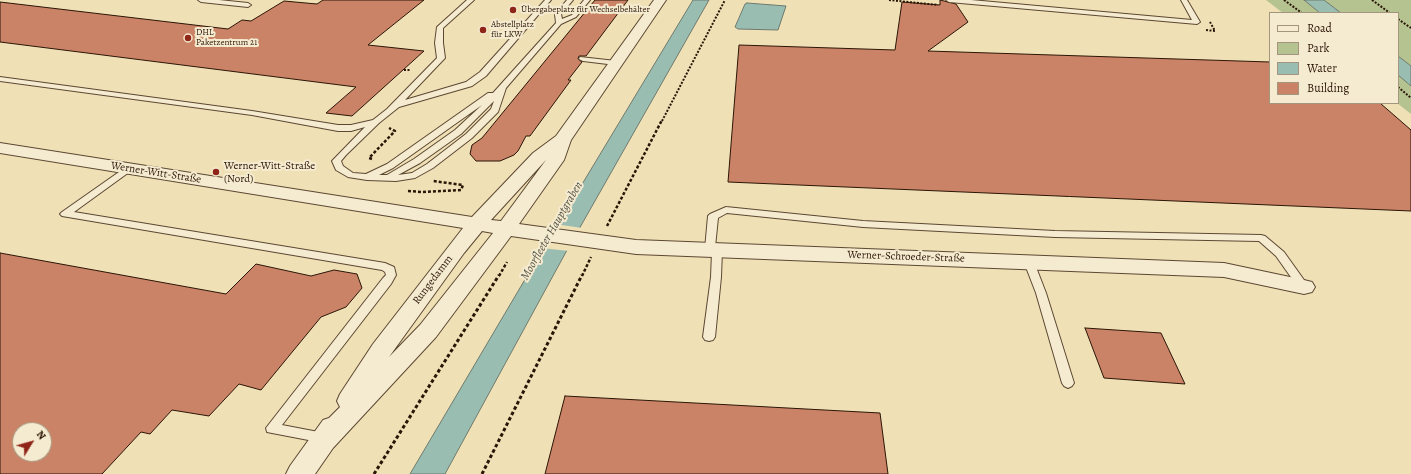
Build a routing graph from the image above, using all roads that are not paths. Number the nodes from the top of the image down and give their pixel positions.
1 (201, 0) edge
2 (471, 0) edge
3 (548, 0) edge
4 (570, 0) edge
5 (587, 0) edge
6 (660, 0) edge
7 (949, 0) edge
8 (1184, 0) edge
9 (248, 5) dead end
10 (559, 24) junction
11 (584, 60) dead end
12 (616, 63) junction
13 (0, 79) edge
14 (502, 87) junction
15 (396, 105) junction
16 (376, 121) junction
17 (562, 140) junction
18 (0, 148) edge
19 (129, 168) junction
20 (367, 176) junction
21 (477, 224) junction
22 (516, 230) junction
23 (713, 250) junction
24 (1029, 262) junction
25 (1304, 287) joint
26 (709, 337) dead end
27 (1068, 383) dead end
28 (326, 439) junction
29 (300, 474) edge

1 - 9 lane
2 - 15 lane
3 - 15 lane
4 - 10 lane
5 - 10 lane
6 - 12 street, Rungedamm
7 - 8 lane
10 - 14 lane
11 - 12 lane
12 - 17 street, Rungedamm
13 - 16 lane
14 - 20 lane
14 - 20 lane
15 - 16 lane
16 - 20 lane
17 - 21 street, Rungedamm
17 - 22 street, Rungedamm
18 - 19 street, Werner-Witt-Straße
19 - 21 street, Werner-Witt-Straße
19 - 28 lane
21 - 22 street, Werner-Witt-Straße
21 - 28 street, Rungedamm
22 - 23 street, Werner-Schroeder-Straße
22 - 28 street, Rungedamm
23 - 24 street, Werner-Schroeder-Straße
23 - 25 lane
23 - 26 lane
24 - 25 street, Werner-Schroeder-Straße
24 - 27 lane
28 - 29 street, Rungedamm

